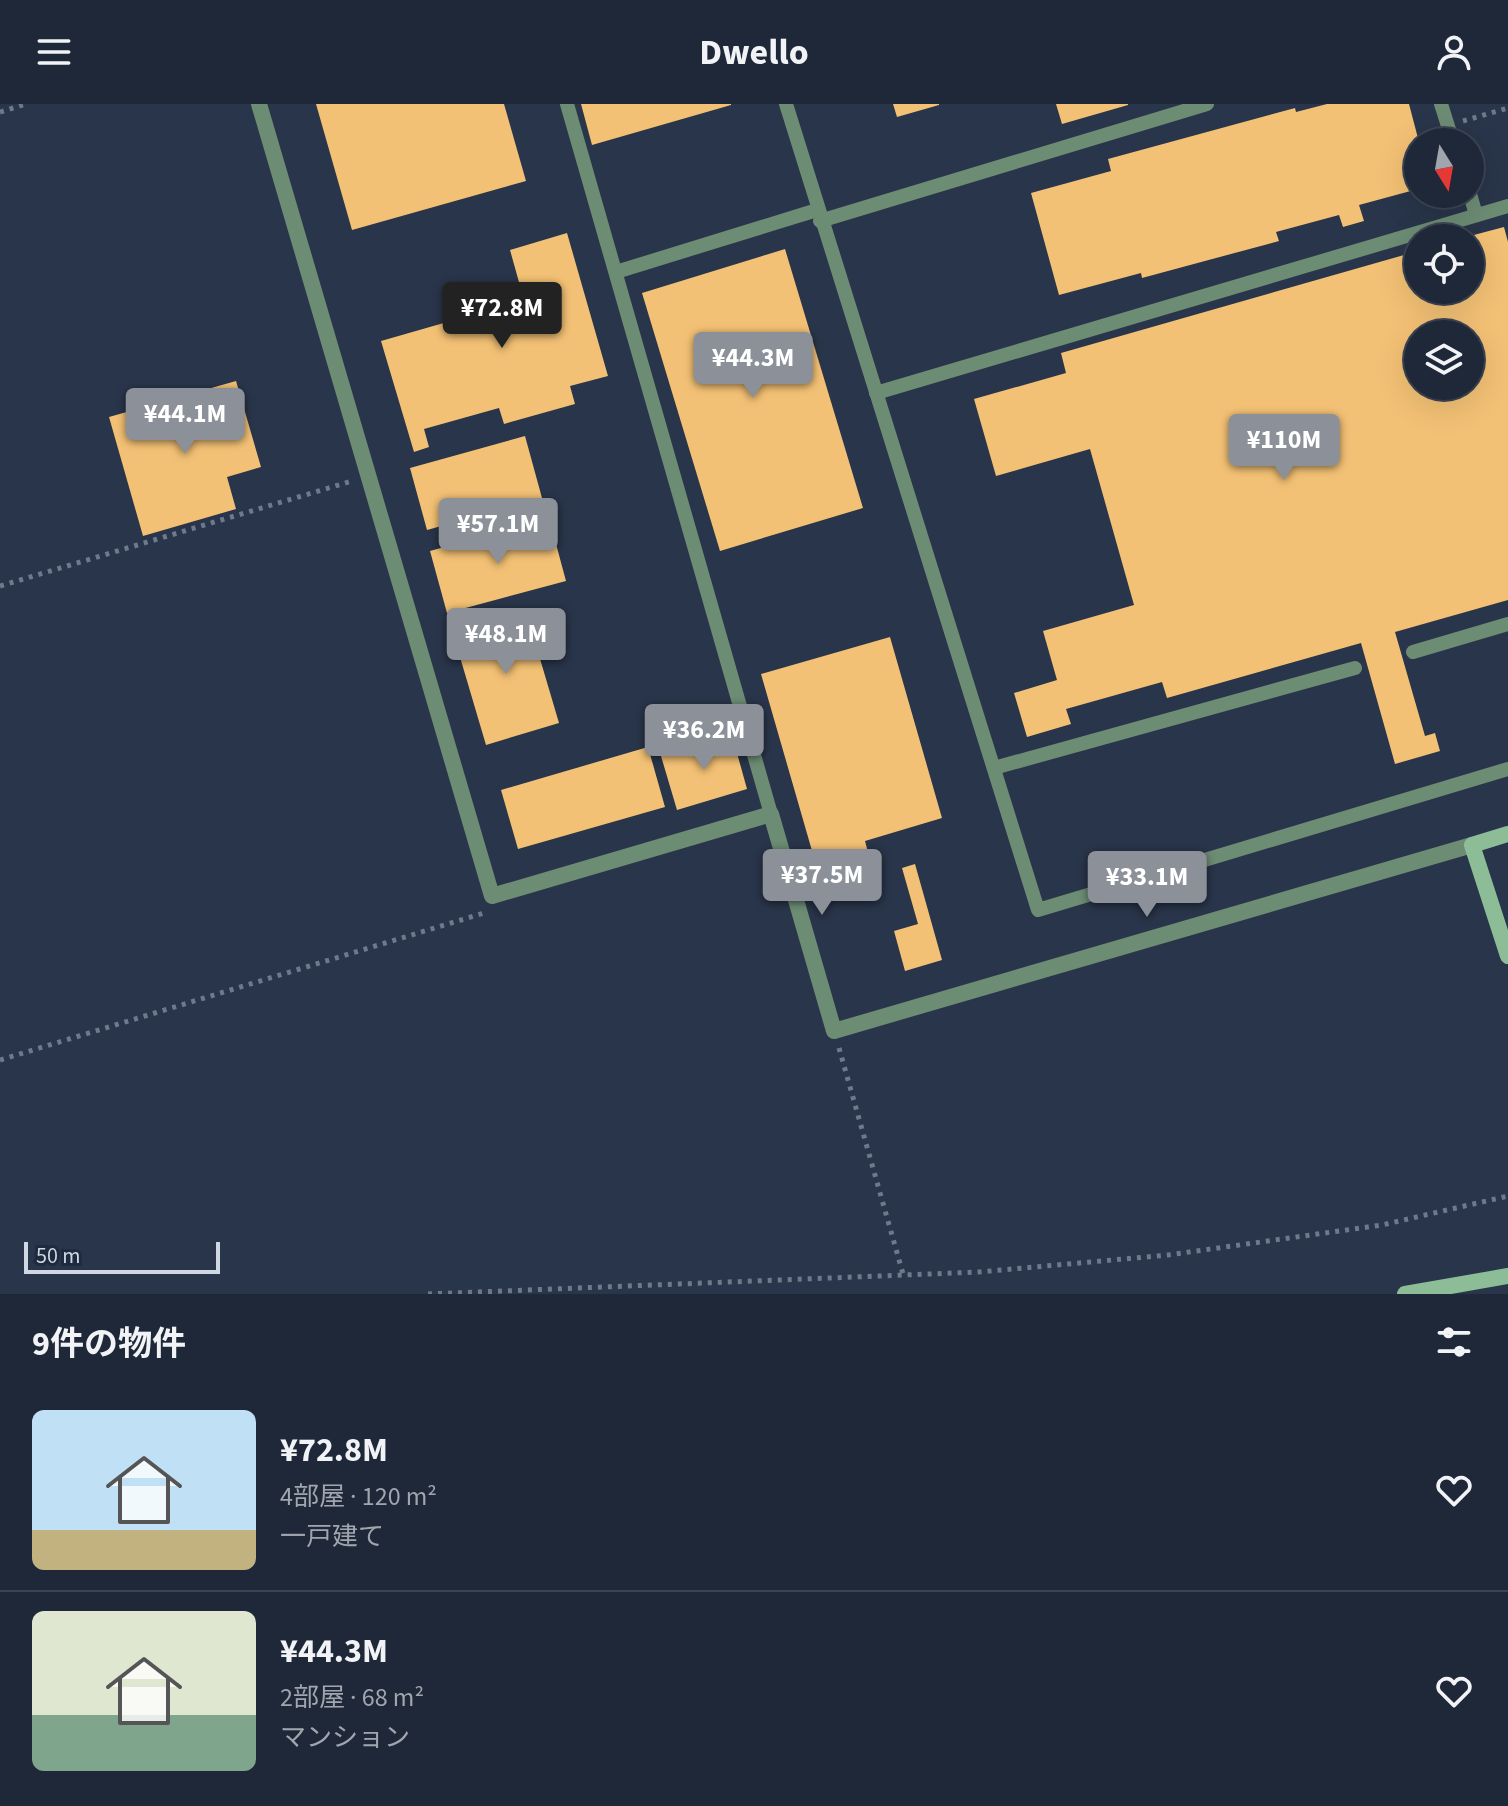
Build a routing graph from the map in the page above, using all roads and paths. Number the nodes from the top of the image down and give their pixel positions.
1 (26, 104) edge
2 (259, 104) edge
3 (567, 104) edge
4 (786, 104) edge
5 (1207, 104) edge
6 (1441, 104) edge
7 (1508, 108) edge
8 (0, 112) edge
9 (1448, 125) junction
10 (1449, 128) edge
11 (1508, 206) edge
12 (1474, 208) edge
13 (819, 215) junction
14 (1476, 215) junction
15 (616, 272) junction
16 (876, 393) junction
17 (367, 477) junction
18 (0, 586) edge
19 (1508, 624) edge
20 (1413, 652) dead end
21 (1355, 668) dead end
22 (994, 768) junction
23 (1508, 769) edge
24 (771, 814) junction
25 (1508, 834) edge
26 (1472, 845) junction
27 (492, 896) junction
28 (1508, 956) edge
29 (834, 1031) junction
30 (0, 1060) edge
31 (1508, 1196) edge
32 (903, 1274) junction
33 (1508, 1276) edge
34 (428, 1294) edge
35 (1405, 1294) edge

1 - 8 path
2 - 17 street
3 - 15 lane
4 - 13 lane
5 - 13 lane
6 - 9 lane
7 - 9 path
9 - 10 lane
11 - 14 lane
12 - 14 lane
13 - 15 lane
13 - 16 lane
14 - 16 lane
15 - 24 lane
16 - 22 lane
17 - 18 path
17 - 27 street
19 - 20 lane
21 - 22 lane
22 - 23 lane
24 - 27 street
24 - 29 street
25 - 26 street
26 - 28 street
26 - 29 street
27 - 30 path
29 - 32 path
31 - 32 path
32 - 34 path
33 - 35 street

